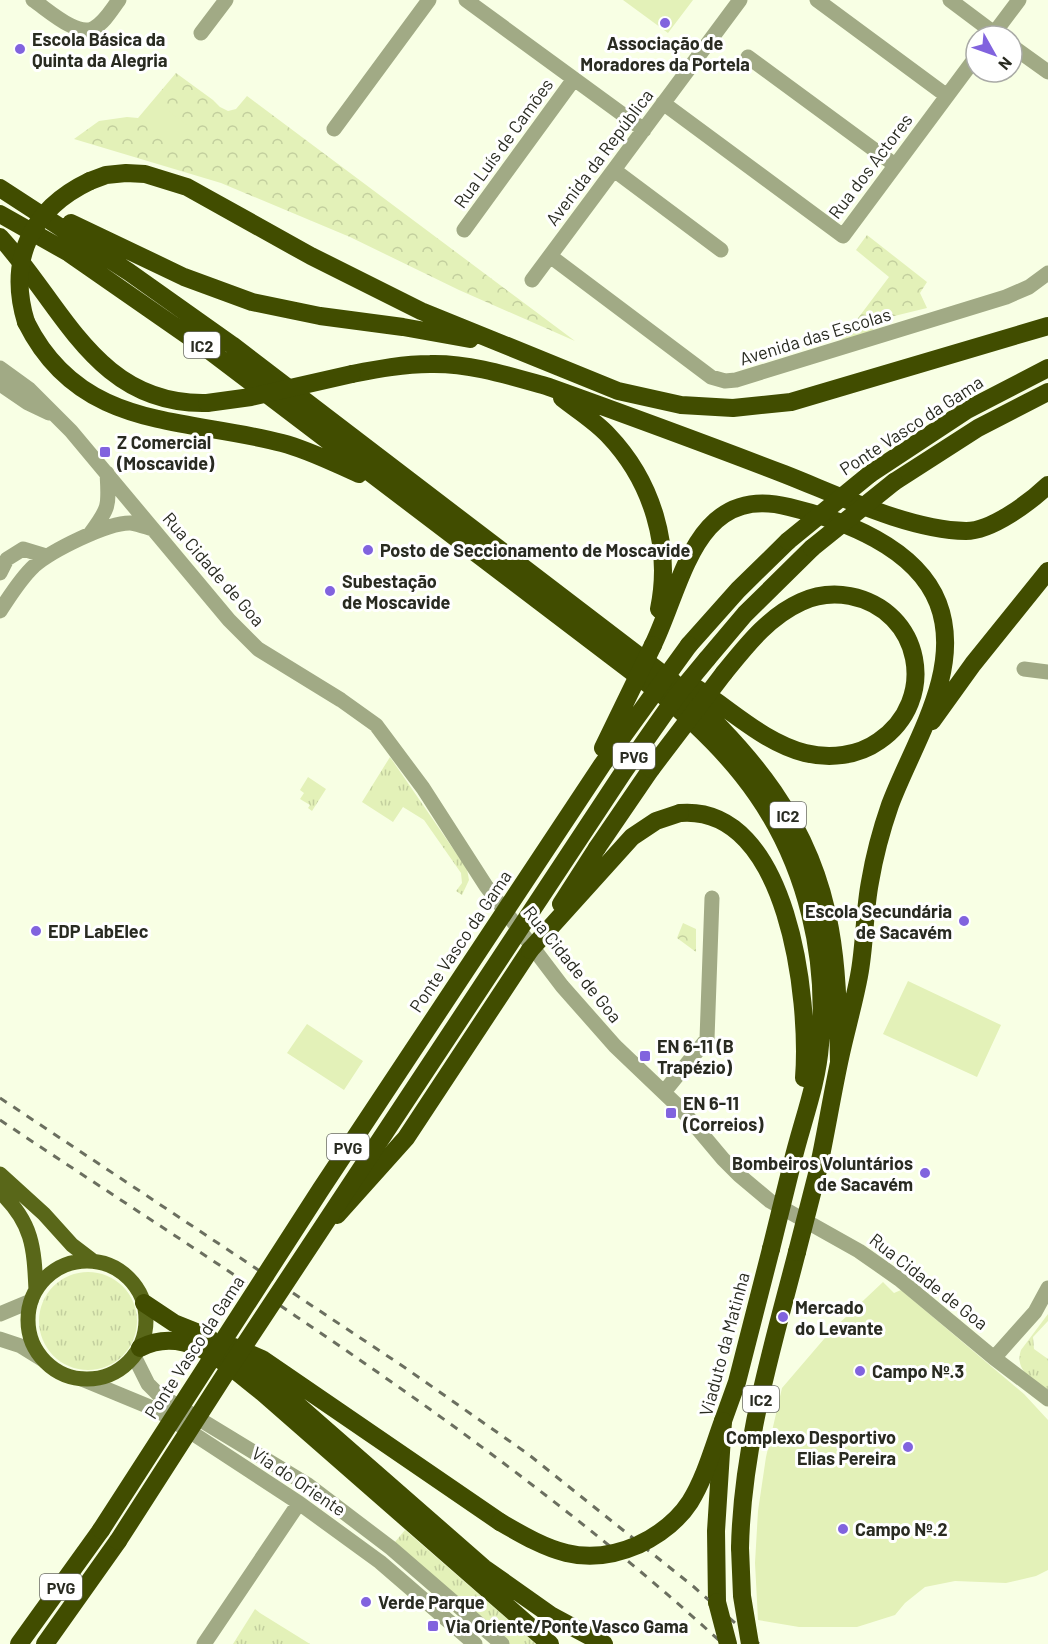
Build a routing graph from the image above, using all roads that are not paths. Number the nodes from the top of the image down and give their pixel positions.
1 (33, 0) edge
2 (119, 0) edge
3 (226, 0) edge
4 (429, 0) edge
5 (466, 0) edge
6 (740, 0) edge
7 (817, 0) edge
8 (950, 0) edge
9 (1019, 0) edge
10 (981, 24) edge
11 (1003, 24) edge
12 (201, 33) dead end
13 (1024, 55) edge
14 (748, 57) dead end
15 (1048, 72) edge
16 (964, 73) edge
17 (574, 79) junction
18 (947, 96) junction
19 (663, 103) junction
20 (334, 129) dead end
21 (644, 130) junction
22 (895, 165) junction
23 (614, 170) junction
24 (0, 188) edge
25 (18, 200) junction
26 (0, 214) edge
27 (464, 230) dead end
28 (0, 237) edge
29 (721, 250) dead end
30 (550, 256) junction
31 (1048, 273) edge
32 (531, 280) dead end
33 (1048, 326) edge
34 (493, 342) junction
35 (0, 368) edge
36 (1042, 369) edge
37 (0, 384) edge
38 (549, 387) junction
39 (1048, 392) edge
40 (55, 416) junction
41 (107, 473) junction
42 (1048, 485) edge
43 (393, 490) junction
44 (130, 501) junction
45 (1048, 501) edge
46 (107, 511) junction
47 (1008, 514) junction
48 (118, 524) junction
49 (153, 529) junction
50 (90, 534) junction
51 (46, 556) junction
52 (1048, 571) edge
53 (0, 573) edge
54 (0, 611) edge
55 (610, 635) junction
56 (653, 645) junction
57 (1024, 669) dead end
58 (1048, 672) edge
59 (919, 740) junction
60 (575, 806) junction
61 (712, 898) dead end
62 (530, 950) junction
63 (839, 1062) junction
64 (664, 1092) junction
65 (801, 1126) junction
66 (0, 1174) edge
67 (0, 1192) edge
68 (312, 1244) junction
69 (93, 1261) junction
70 (1048, 1288) edge
71 (34, 1296) junction
72 (144, 1303) junction
73 (0, 1314) edge
74 (199, 1333) junction
75 (0, 1339) edge
76 (137, 1352) junction
77 (994, 1358) junction
78 (42, 1359) junction
79 (82, 1379) junction
80 (1048, 1399) edge
81 (723, 1421) junction
82 (245, 1446) junction
83 (299, 1503) junction
84 (370, 1532) junction
85 (478, 1622) junction
86 (19, 1644) edge
87 (45, 1644) edge
88 (204, 1644) edge
89 (475, 1644) edge
90 (485, 1644) edge
91 (502, 1644) edge
92 (550, 1644) edge
93 (604, 1644) edge
94 (728, 1644) edge
95 (750, 1644) edge

1 - 2 street
3 - 12 street
4 - 20 street
5 - 17 street
6 - 19 street, Avenida da República
7 - 18 street
8 - 10 street
9 - 11 street
13 - 15 street
14 - 22 street
16 - 18 street, Rua dos Actores
17 - 21 street
17 - 27 street, Rua Luís de Camões
18 - 22 street, Rua dos Actores
19 - 21 street, Avenida da República
19 - 22 street, Rua dos Actores
21 - 23 street, Avenida da República
23 - 29 street
23 - 30 street, Avenida da República
24 - 25 highway, IC2
25 - 34 highway
25 - 55 highway, IC2
26 - 43 highway, IC2
28 - 38 highway, bridge
30 - 31 street, Avenida das Escolas
30 - 32 street, Avenida da República
33 - 34 highway
34 - 43 highway, bridge
35 - 40 street, Rua Cidade de Goa
36 - 60 highway, Ponte Vasco da Gama / PVG, bridge
37 - 40 street, Rua Cidade de Goa
38 - 47 highway
38 - 56 highway
39 - 68 highway, PVG, bridge
40 - 41 street, Rua Cidade de Goa
41 - 44 street, Rua Cidade de Goa
41 - 46 street
42 - 47 highway
43 - 65 highway, IC2
44 - 46 street
44 - 48 street
44 - 49 street, Rua Cidade de Goa
45 - 47 highway
46 - 50 street
48 - 49 street
48 - 50 street
49 - 64 street, Rua Cidade de Goa
50 - 51 street
51 - 53 street
51 - 54 street
52 - 59 highway
55 - 62 highway, bridge
55 - 63 highway, IC2
56 - 59 highway
56 - 60 highway, bridge
57 - 58 street
59 - 63 highway
60 - 86 highway, Ponte Vasco da Gama / PVG, bridge
61 - 64 street
62 - 65 highway, bridge
62 - 68 highway, bridge
63 - 95 highway, IC2, bridge
64 - 77 street, Rua Cidade de Goa
65 - 81 highway, Viaduto da Matinha / IC2, bridge
66 - 69 main road
67 - 71 main road
68 - 87 highway, PVG, bridge
69 - 71 main road
69 - 72 main road
70 - 77 street
71 - 73 street
71 - 78 main road
72 - 74 highway
72 - 76 main road
74 - 81 highway, bridge
74 - 93 highway
75 - 78 street
76 - 79 main road
76 - 82 street, Via do Oriente
76 - 92 highway
77 - 80 street, Rua Cidade de Goa
78 - 79 main road
79 - 83 street, Via do Oriente
81 - 94 highway, Viaduto da Matinha / IC2, bridge
82 - 83 street
82 - 84 street, Via do Oriente
83 - 84 street
83 - 88 street
83 - 89 street, Via do Oriente
84 - 85 street, Via do Oriente
85 - 90 street
85 - 91 street, Via do Oriente

